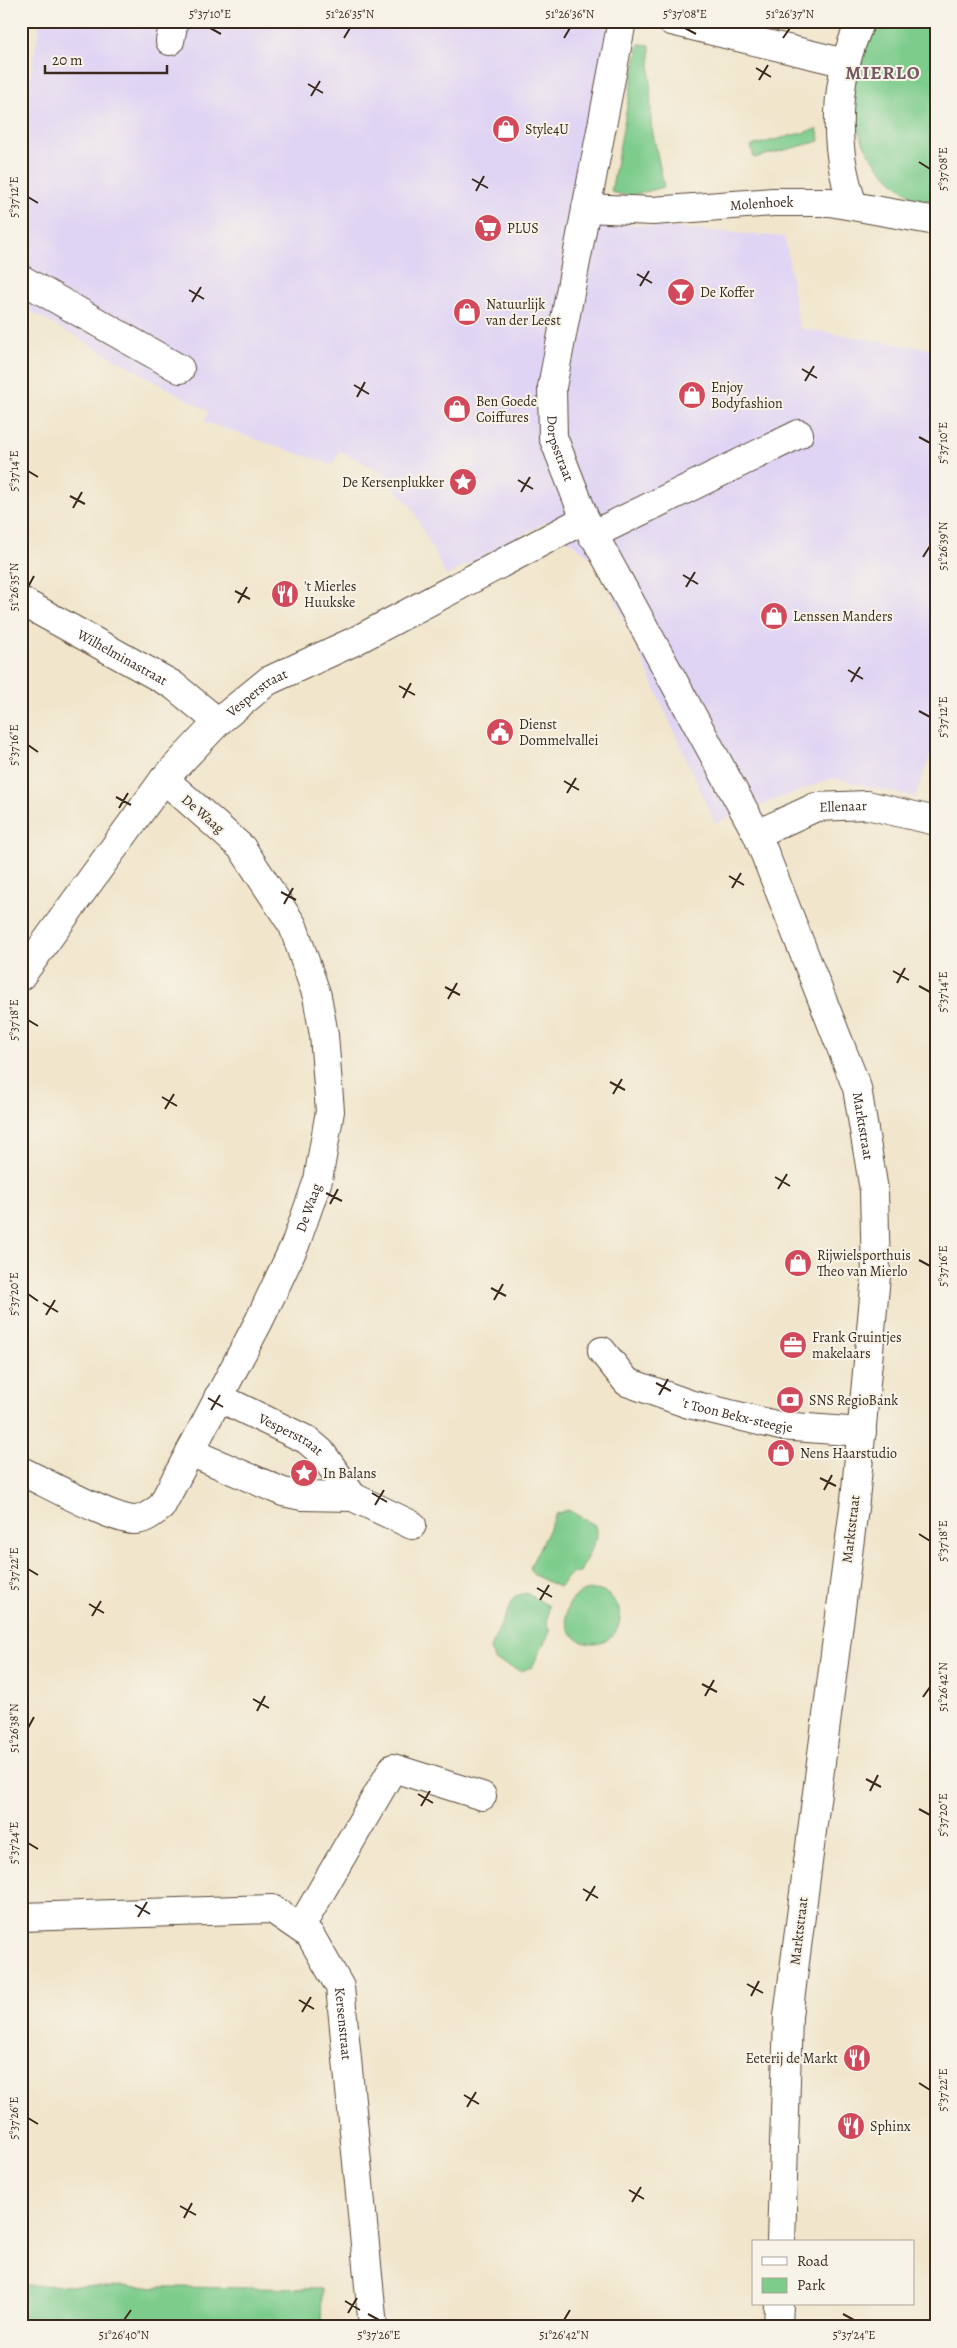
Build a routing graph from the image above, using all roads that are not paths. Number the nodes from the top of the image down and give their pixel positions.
1 (622, 21) edge
2 (671, 21) edge
3 (861, 21) edge
4 (846, 63) junction
5 (853, 205) junction
6 (586, 208) junction
7 (936, 221) edge
8 (21, 279) edge
9 (180, 369) dead end
10 (799, 434) dead end
11 (589, 527) junction
12 (21, 602) edge
13 (218, 722) junction
14 (164, 779) junction
15 (936, 821) edge
16 (757, 834) junction
17 (21, 976) edge
18 (602, 1351) dead end
19 (218, 1397) junction
20 (862, 1432) junction
21 (190, 1452) junction
22 (21, 1470) edge
23 (353, 1497) junction
24 (412, 1525) dead end
25 (482, 1796) dead end
26 (21, 1917) edge
27 (300, 1928) junction
28 (781, 2240) edge
29 (779, 2306) edge
30 (373, 2327) edge
31 (778, 2327) edge

1 - 6 street, Dorpsstraat
2 - 4 street
3 - 4 street
4 - 5 street
5 - 6 street, Molenhoek
5 - 7 street, Molenhoek
6 - 11 street, Dorpsstraat
8 - 9 street
10 - 11 street, Vesperstraat
11 - 13 street, Vesperstraat
11 - 16 street, Dorpsstraat
12 - 13 street, Wilhelminastraat
13 - 14 street, Vesperstraat
14 - 17 street, Vesperstraat
14 - 19 street, De Waag
15 - 16 street, Ellenaar
16 - 20 street, Marktstraat
18 - 20 street, 't Toon Bekx-steegje
19 - 21 street, De Waag
19 - 23 street, Vesperstraat
20 - 28 street, Marktstraat
21 - 22 street, De Waag
21 - 23 street
23 - 24 street
25 - 27 street
26 - 27 street, Kersenstraat
27 - 30 street, Kersenstraat
29 - 31 street

